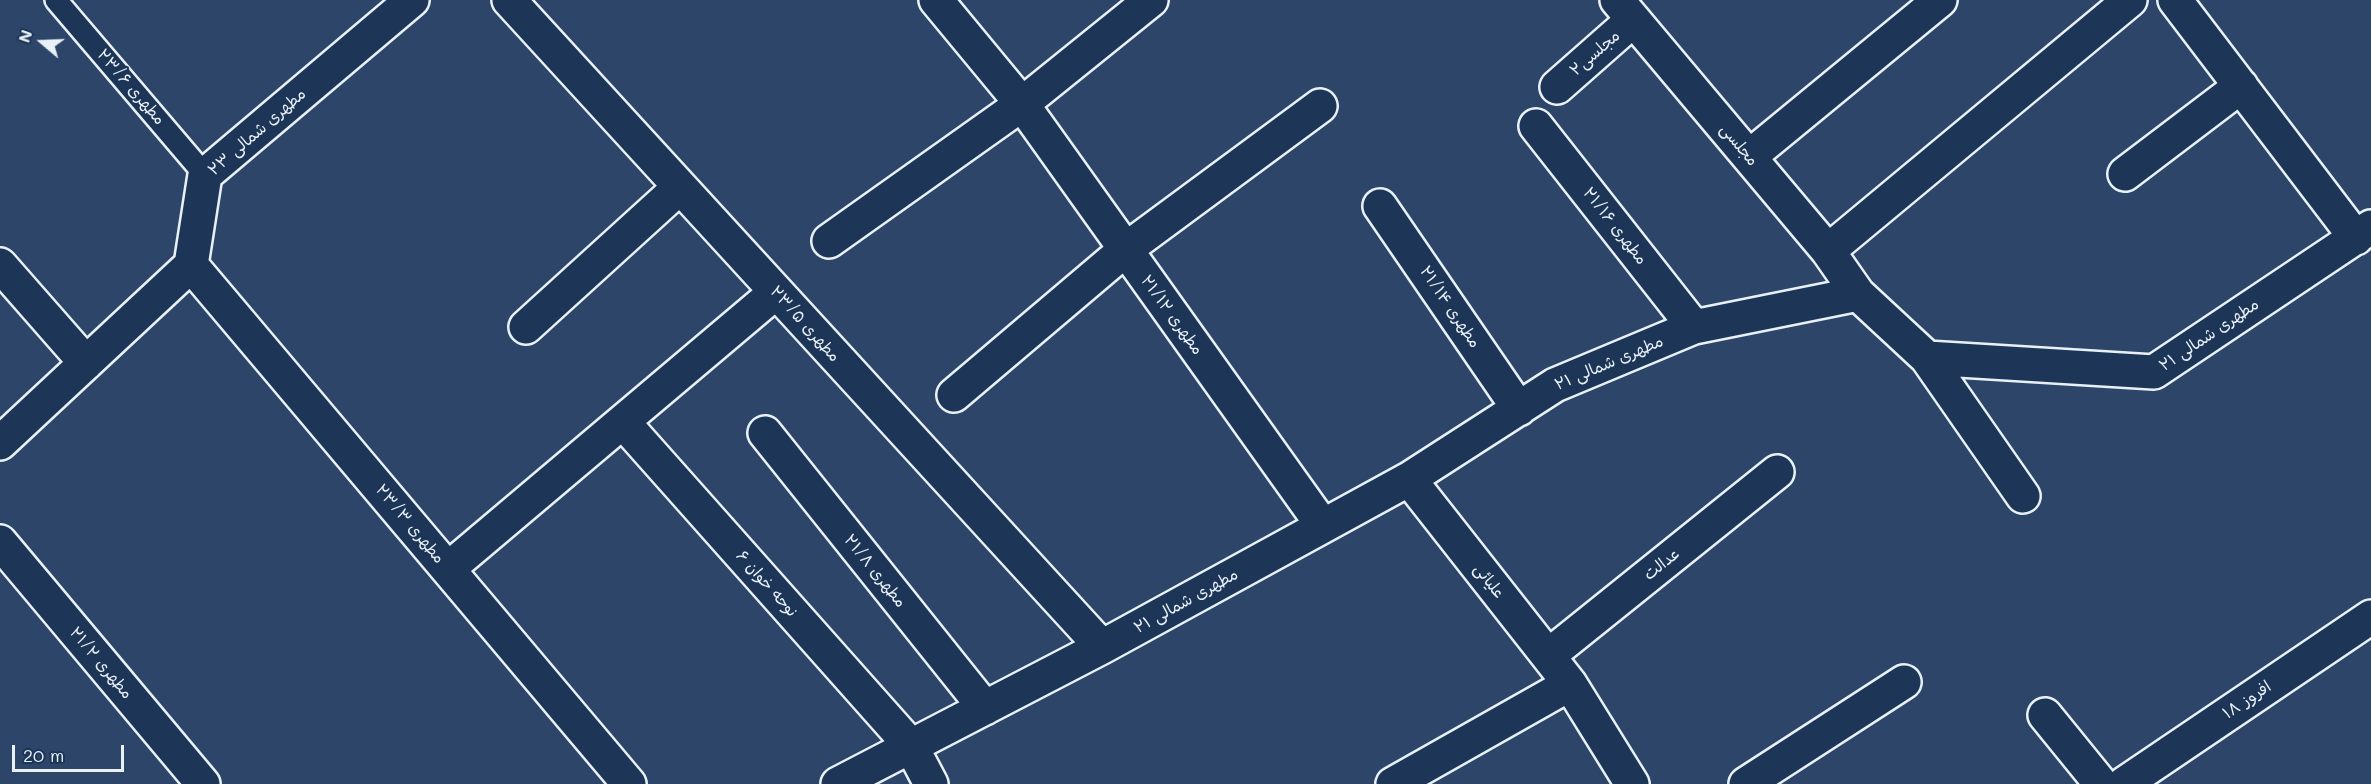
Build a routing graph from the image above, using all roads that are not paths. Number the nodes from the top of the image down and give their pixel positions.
1 (56, 0) edge
2 (509, 0) edge
3 (936, 0) edge
4 (1151, 0) edge
5 (1940, 0) edge
6 (2130, 0) edge
7 (2175, 0) edge
8 (402, 3) edge
9 (1625, 10) edge
10 (2241, 86) junction
11 (1557, 87) dead end
12 (1022, 104) junction
13 (1320, 106) dead end
14 (1536, 126) dead end
15 (1749, 157) junction
16 (206, 174) junction
17 (2125, 174) dead end
18 (680, 187) junction
19 (1380, 206) dead end
20 (2363, 232) edge
21 (829, 241) dead end
22 (1125, 250) junction
23 (1828, 251) junction
24 (0, 265) edge
25 (191, 265) junction
26 (776, 292) junction
27 (1858, 294) junction
28 (526, 327) dead end
29 (1694, 327) junction
30 (1927, 358) junction
31 (86, 363) junction
32 (954, 395) dead end
33 (1519, 408) junction
34 (623, 422) junction
35 (765, 433) dead end
36 (0, 443) edge
37 (1777, 472) dead end
38 (1409, 479) junction
39 (2023, 496) dead end
40 (1323, 526) junction
41 (0, 542) edge
42 (448, 569) junction
43 (2371, 617) edge
44 (1102, 647) junction
45 (1548, 656) junction
46 (1904, 682) dead end
47 (1570, 684) junction
48 (985, 708) junction
49 (2044, 715) dead end
50 (911, 746) junction
51 (202, 784) edge
52 (628, 784) edge
53 (838, 784) edge
54 (930, 784) edge
55 (1393, 784) edge
56 (1632, 784) edge
57 (1746, 784) edge
58 (2101, 784) edge
59 (2124, 784) edge

1 - 16 lane, مطهری ۲۳/۶
2 - 18 street, مطهری ۲۳/۵
3 - 12 street, مطهری ۲۱/۱۲
4 - 12 street
5 - 15 street
6 - 23 street
7 - 10 street
8 - 16 street, مطهری شمالی ۲۳
9 - 11 street, مجلسی۲
9 - 15 street, مجلسی
10 - 17 street
10 - 20 street
12 - 21 street
12 - 22 street, مطهری ۲۱/۱۲
13 - 22 street
14 - 29 street, مطهری ۲۱/۱۶
15 - 23 street, مجلسی
16 - 25 street, مطهری شمالی ۲۳
18 - 26 street, مطهری ۲۳/۵
18 - 28 street
19 - 33 street, مطهری ۲۱/۱۴
20 - 30 street, مطهری شمالی ۲۱
22 - 32 street
22 - 40 street, مطهری ۲۱/۱۲
23 - 27 street, مجلسی
24 - 31 street
25 - 31 street
25 - 42 street, مطهری ۲۳/۳
26 - 34 street
26 - 44 street, مطهری ۲۳/۵
27 - 29 street, مطهری شمالی ۲۱
27 - 30 street
29 - 33 street, مطهری شمالی ۲۱
30 - 39 street
31 - 36 street
33 - 38 street, مطهری شمالی ۲۱
34 - 42 street
34 - 50 street, نوحه خوان ۶
35 - 48 street, مطهری ۲۱/۸
37 - 45 street, عدالت
38 - 40 street, مطهری شمالی ۲۱
38 - 45 street, علیائی
40 - 44 street, مطهری شمالی ۲۱
41 - 51 street, مطهری ۲۱/۲
42 - 52 street, مطهری ۲۳/۳
43 - 59 street, افروز ۱۸
44 - 48 street, مطهری شمالی ۲۱
45 - 47 street, علیائی
46 - 57 street
47 - 55 street
47 - 56 street, علیائی
48 - 50 street, مطهری شمالی ۲۱
49 - 58 street
50 - 53 street, مطهری شمالی ۲۱
50 - 54 street, نوحه خوان ۶

